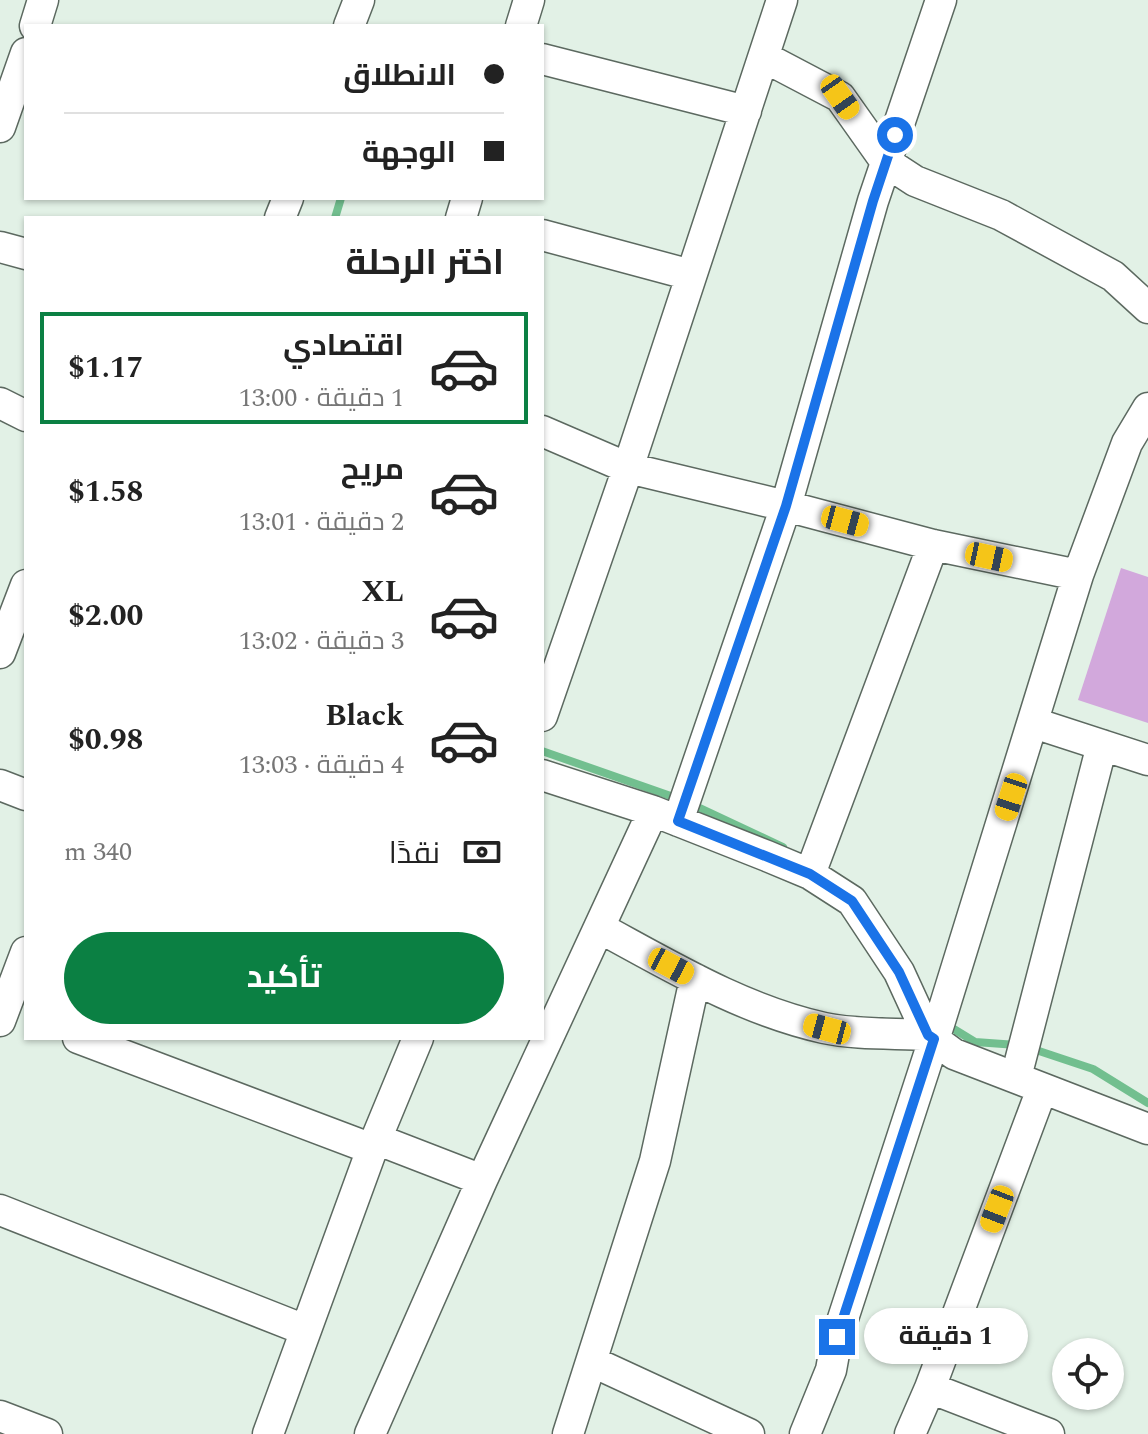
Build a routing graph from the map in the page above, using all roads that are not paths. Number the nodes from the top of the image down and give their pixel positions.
1 (43, 0) edge
2 (359, 0) edge
3 (529, 0) edge
4 (782, 0) edge
5 (941, 0) edge
6 (36, 24) edge
7 (350, 24) edge
8 (522, 24) edge
9 (24, 56) edge
10 (764, 57) junction
11 (544, 60) edge
12 (8, 82) edge
13 (746, 111) junction
14 (0, 127) edge
15 (886, 162) junction
16 (544, 236) edge
17 (0, 247) edge
18 (24, 253) edge
19 (691, 275) junction
20 (1148, 308) edge
21 (0, 403) edge
22 (1147, 414) edge
23 (24, 415) edge
24 (544, 432) edge
25 (628, 468) junction
26 (786, 506) junction
27 (933, 545) junction
28 (1078, 575) junction
29 (24, 590) edge
30 (0, 653) edge
31 (544, 710) edge
32 (1034, 723) junction
33 (1102, 745) junction
34 (1148, 760) edge
35 (544, 776) edge
36 (0, 785) edge
37 (24, 794) edge
38 (666, 816) junction
39 (810, 874) junction
40 (600, 928) junction
41 (24, 959) edge
42 (695, 979) junction
43 (8, 1014) edge
44 (931, 1037) junction
45 (84, 1040) edge
46 (417, 1040) edge
47 (1029, 1083) junction
48 (1148, 1129) edge
49 (374, 1144) junction
50 (482, 1180) junction
51 (0, 1210) edge
52 (305, 1330) junction
53 (593, 1362) junction
54 (930, 1388) junction
55 (0, 1416) edge
56 (47, 1434) edge
57 (268, 1434) edge
58 (370, 1434) edge
59 (568, 1434) edge
60 (749, 1434) edge
61 (805, 1434) edge
62 (910, 1434) edge
63 (1049, 1434) edge

1 - 6 street
2 - 7 street
3 - 8 street
4 - 10 street
5 - 15 street
9 - 12 street
10 - 13 street
10 - 15 street
11 - 13 street
12 - 14 street
13 - 19 street
15 - 20 street
15 - 26 street
16 - 19 street
17 - 18 street
19 - 25 street
21 - 23 street
22 - 28 street
24 - 25 street
25 - 26 street
25 - 31 street
26 - 27 street
26 - 38 street
27 - 28 street
27 - 39 street
28 - 32 street
29 - 30 street
32 - 33 street
32 - 44 street
33 - 34 street
33 - 47 street
35 - 38 street
36 - 37 street
38 - 39 street
38 - 40 street
39 - 44 street
40 - 42 street
40 - 50 street
41 - 43 street
42 - 44 street
42 - 53 street
44 - 47 street
44 - 61 street
45 - 49 street
46 - 49 street
47 - 48 street
47 - 54 street
49 - 50 street
49 - 52 street
50 - 58 street
51 - 52 street
52 - 57 street
53 - 59 street
53 - 60 street
54 - 62 street
54 - 63 street
55 - 56 street

